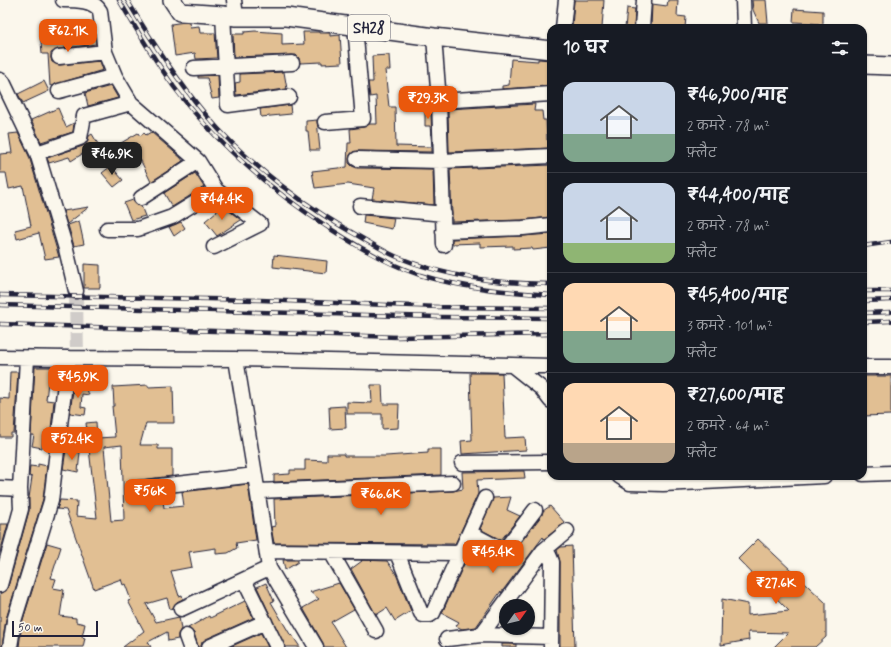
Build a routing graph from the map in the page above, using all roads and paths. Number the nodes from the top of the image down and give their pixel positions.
1 (63, 0) edge
2 (234, 0) edge
3 (566, 0) edge
4 (644, 0) edge
5 (743, 0) edge
6 (180, 6) edge
7 (230, 16) junction
8 (563, 24) edge
9 (642, 24) edge
10 (744, 24) edge
11 (355, 26) junction
12 (434, 37) junction
13 (547, 50) edge
14 (105, 52) junction
15 (59, 57) dead end
16 (292, 63) dead end
17 (867, 65) edge
18 (226, 66) junction
19 (891, 66) edge
20 (194, 68) dead end
21 (115, 76) junction
22 (0, 80) edge
23 (59, 91) dead end
24 (547, 94) edge
25 (289, 97) dead end
26 (439, 100) junction
27 (131, 103) junction
28 (325, 122) dead end
29 (38, 153) junction
30 (547, 156) edge
31 (357, 159) dead end
32 (198, 161) junction
33 (441, 161) junction
34 (216, 190) junction
35 (141, 198) dead end
36 (360, 206) dead end
37 (444, 214) junction
38 (547, 225) edge
39 (107, 229) dead end
40 (444, 231) junction
41 (444, 245) dead end
42 (214, 247) dead end
43 (76, 291) tunnel mouth
44 (0, 357) edge
45 (27, 358) junction
46 (68, 358) junction
47 (236, 359) junction
48 (512, 365) junction
49 (547, 366) edge
50 (867, 367) edge
51 (891, 367) edge
52 (547, 396) edge
53 (547, 462) edge
54 (462, 463) dead end
55 (891, 473) edge
56 (867, 474) edge
57 (255, 475) junction
58 (625, 480) edge
59 (744, 480) edge
60 (453, 483) dead end
61 (0, 488) edge
62 (20, 489) junction
63 (133, 489) dead end
64 (258, 491) junction
65 (485, 498) dead end
66 (535, 510) dead end
67 (567, 531) dead end
68 (470, 533) junction
69 (267, 551) junction
70 (543, 551) junction
71 (331, 552) junction
72 (398, 553) junction
73 (459, 553) junction
74 (269, 568) junction
75 (244, 580) junction
76 (0, 585) edge
77 (181, 609) dead end
78 (265, 622) junction
79 (376, 631) dead end
80 (481, 636) junction
81 (447, 638) dead end
82 (551, 642) edge
83 (10, 647) edge
84 (209, 647) edge
85 (277, 647) edge
86 (316, 647) edge

1 - 14 street
2 - 7 street
3 - 8 street
4 - 9 street
5 - 10 street
6 - 7 main road, SH28
7 - 11 main road, SH28
7 - 18 street
11 - 12 main road, SH28
11 - 28 street
12 - 13 main road, SH28
12 - 26 street
14 - 15 street
14 - 21 street
16 - 18 street
17 - 19 main road
18 - 20 street
18 - 25 street
21 - 23 street
21 - 27 street
22 - 29 street
24 - 26 street
26 - 33 street
27 - 29 street
27 - 32 street
29 - 43 street
30 - 33 street
31 - 33 street
32 - 34 street
32 - 35 street
33 - 37 street
34 - 39 street
34 - 42 street
36 - 37 street
37 - 40 street
38 - 40 street
40 - 41 street
44 - 45 street
45 - 46 street
45 - 62 street
46 - 47 street
46 - 83 street
47 - 48 street
47 - 57 street
48 - 49 street
48 - 52 street
50 - 51 street
53 - 54 street
55 - 56 street
57 - 63 street
57 - 64 street
58 - 59 street
60 - 64 street
61 - 62 street
62 - 76 street
64 - 69 street
65 - 68 street
66 - 68 street
67 - 70 street
68 - 73 street
69 - 71 street
69 - 74 street
70 - 80 street
70 - 82 street
71 - 72 street
71 - 79 street
72 - 73 street
72 - 73 street
74 - 75 street
74 - 86 street
75 - 77 street
75 - 78 street
78 - 84 street
78 - 85 street
80 - 81 street
80 - 82 street

